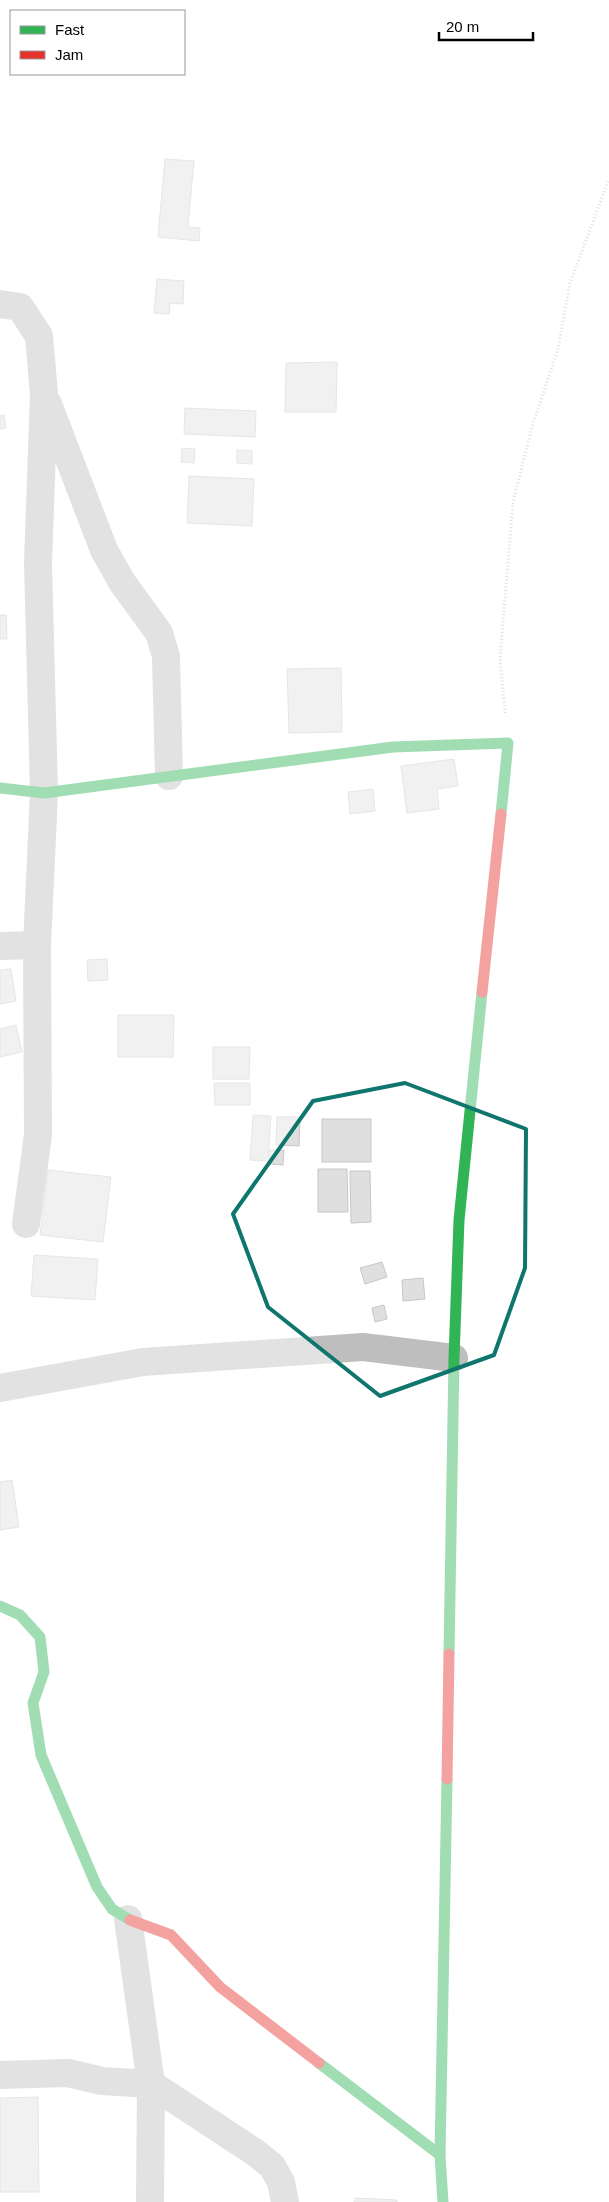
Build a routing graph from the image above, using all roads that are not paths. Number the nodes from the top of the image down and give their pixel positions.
1 (0, 304) edge
2 (44, 394) junction
3 (169, 776) junction
4 (0, 788) edge
5 (44, 793) junction
6 (37, 945) junction
7 (0, 946) edge
8 (26, 1224) dead end
9 (454, 1358) junction
10 (0, 1388) edge
11 (0, 1606) edge
12 (128, 1919) junction
13 (0, 2076) edge
14 (151, 2084) junction
15 (440, 2155) junction
16 (150, 2202) edge
17 (285, 2202) edge
18 (443, 2202) edge

1 - 2 street
2 - 3 street
2 - 5 street
3 - 5 street
3 - 9 street
4 - 5 street
5 - 6 street
6 - 7 street
6 - 8 street
9 - 10 street
9 - 15 street
11 - 12 street
12 - 14 street
12 - 15 street
13 - 14 street
14 - 16 street
14 - 17 street
15 - 18 street

